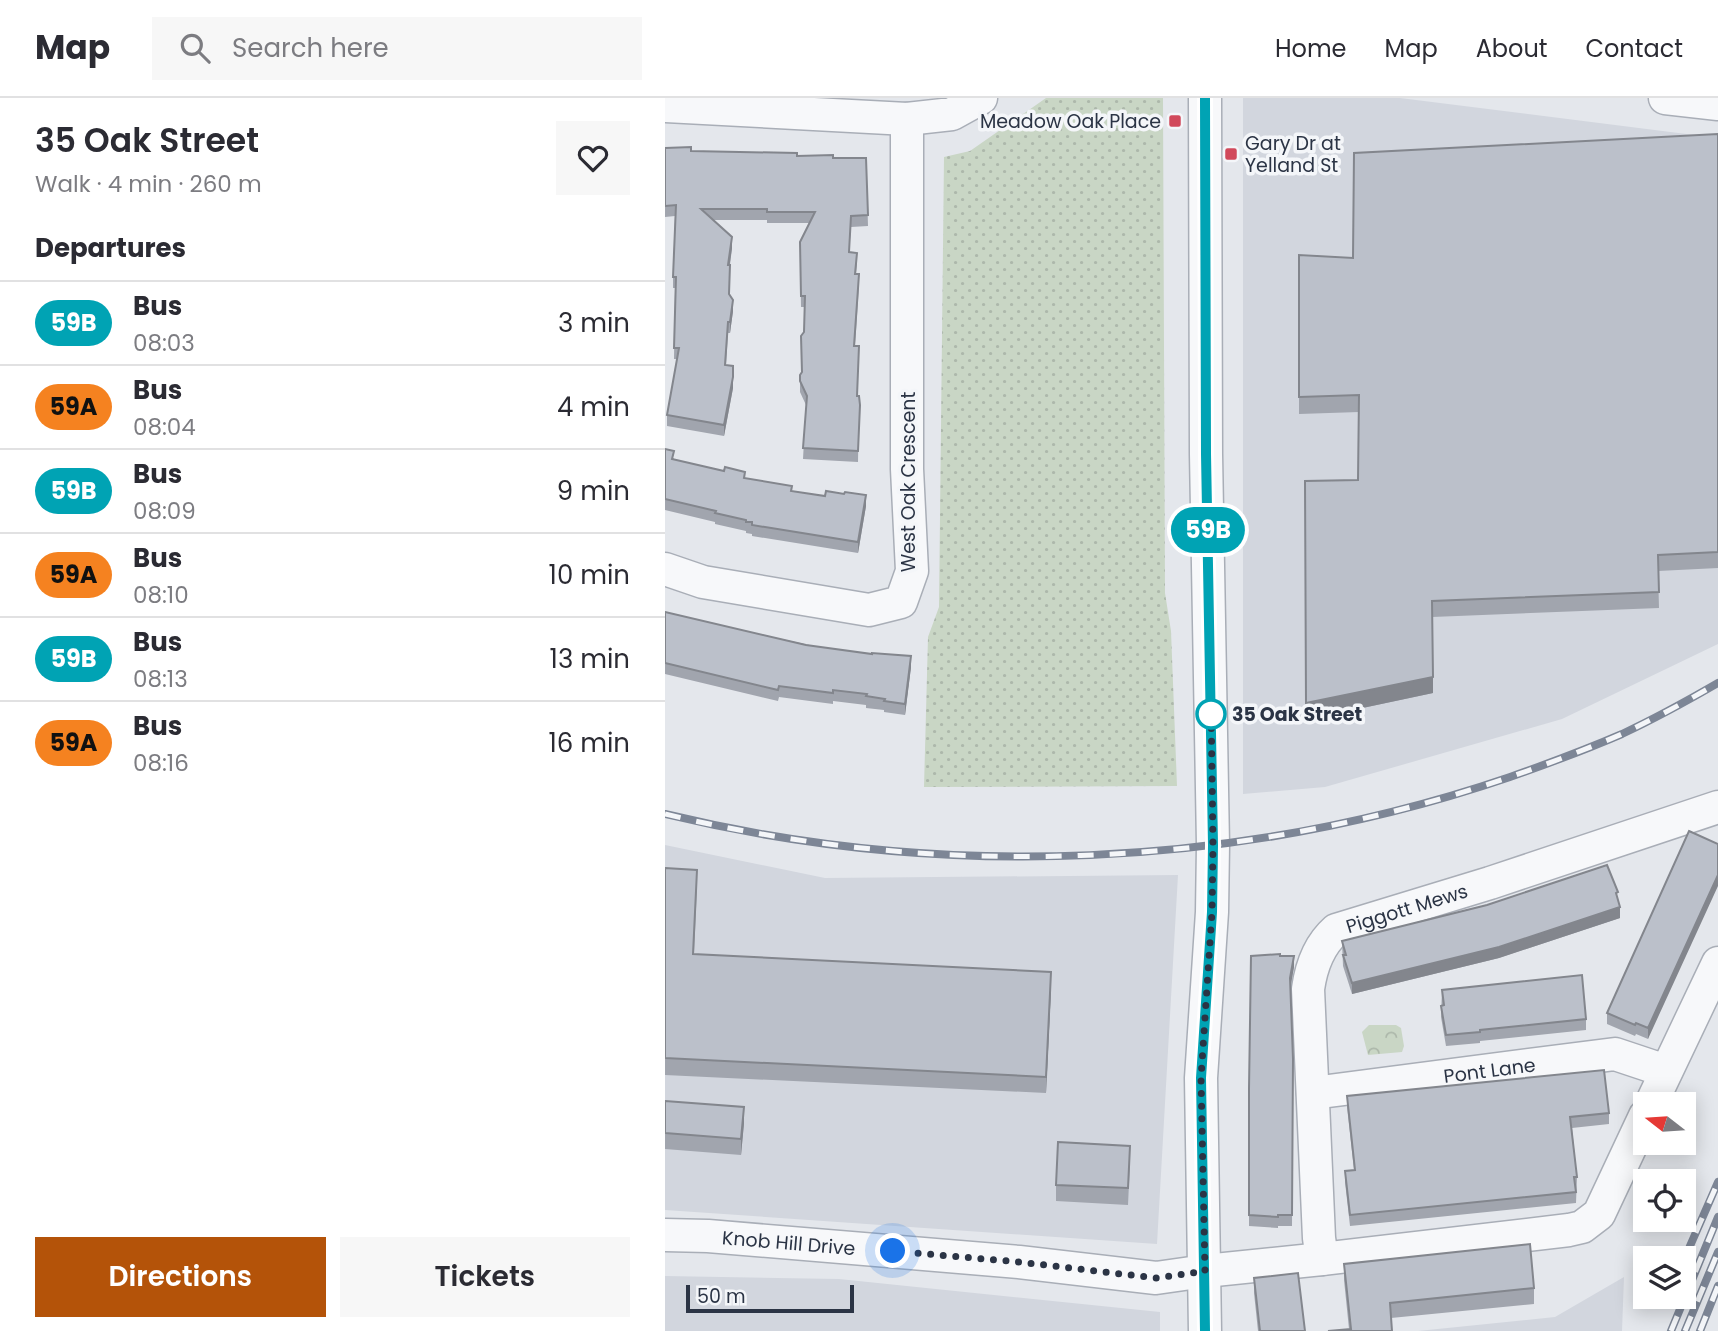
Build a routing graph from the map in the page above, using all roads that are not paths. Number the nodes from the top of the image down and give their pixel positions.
1 (981, 98) edge
2 (1205, 98) edge
3 (1665, 98) edge
4 (1718, 104) edge
5 (665, 106) edge
6 (907, 119) junction
7 (665, 569) edge
8 (1718, 807) edge
9 (1718, 963) edge
10 (1666, 1071) junction
11 (1656, 1092) edge
12 (1313, 1093) junction
13 (1633, 1142) edge
14 (665, 1235) edge
15 (1322, 1259) junction
16 (1205, 1271) junction
17 (1205, 1331) edge

1 - 6 street
2 - 16 street
3 - 4 street
5 - 6 street
6 - 7 street, West Oak Crescent
8 - 12 street, Piggott Mews
9 - 10 street
10 - 11 street
10 - 12 street, Pont Lane
12 - 15 street, Piggott Mews
13 - 15 street
14 - 16 street, Knob Hill Drive
15 - 16 street
16 - 17 street

